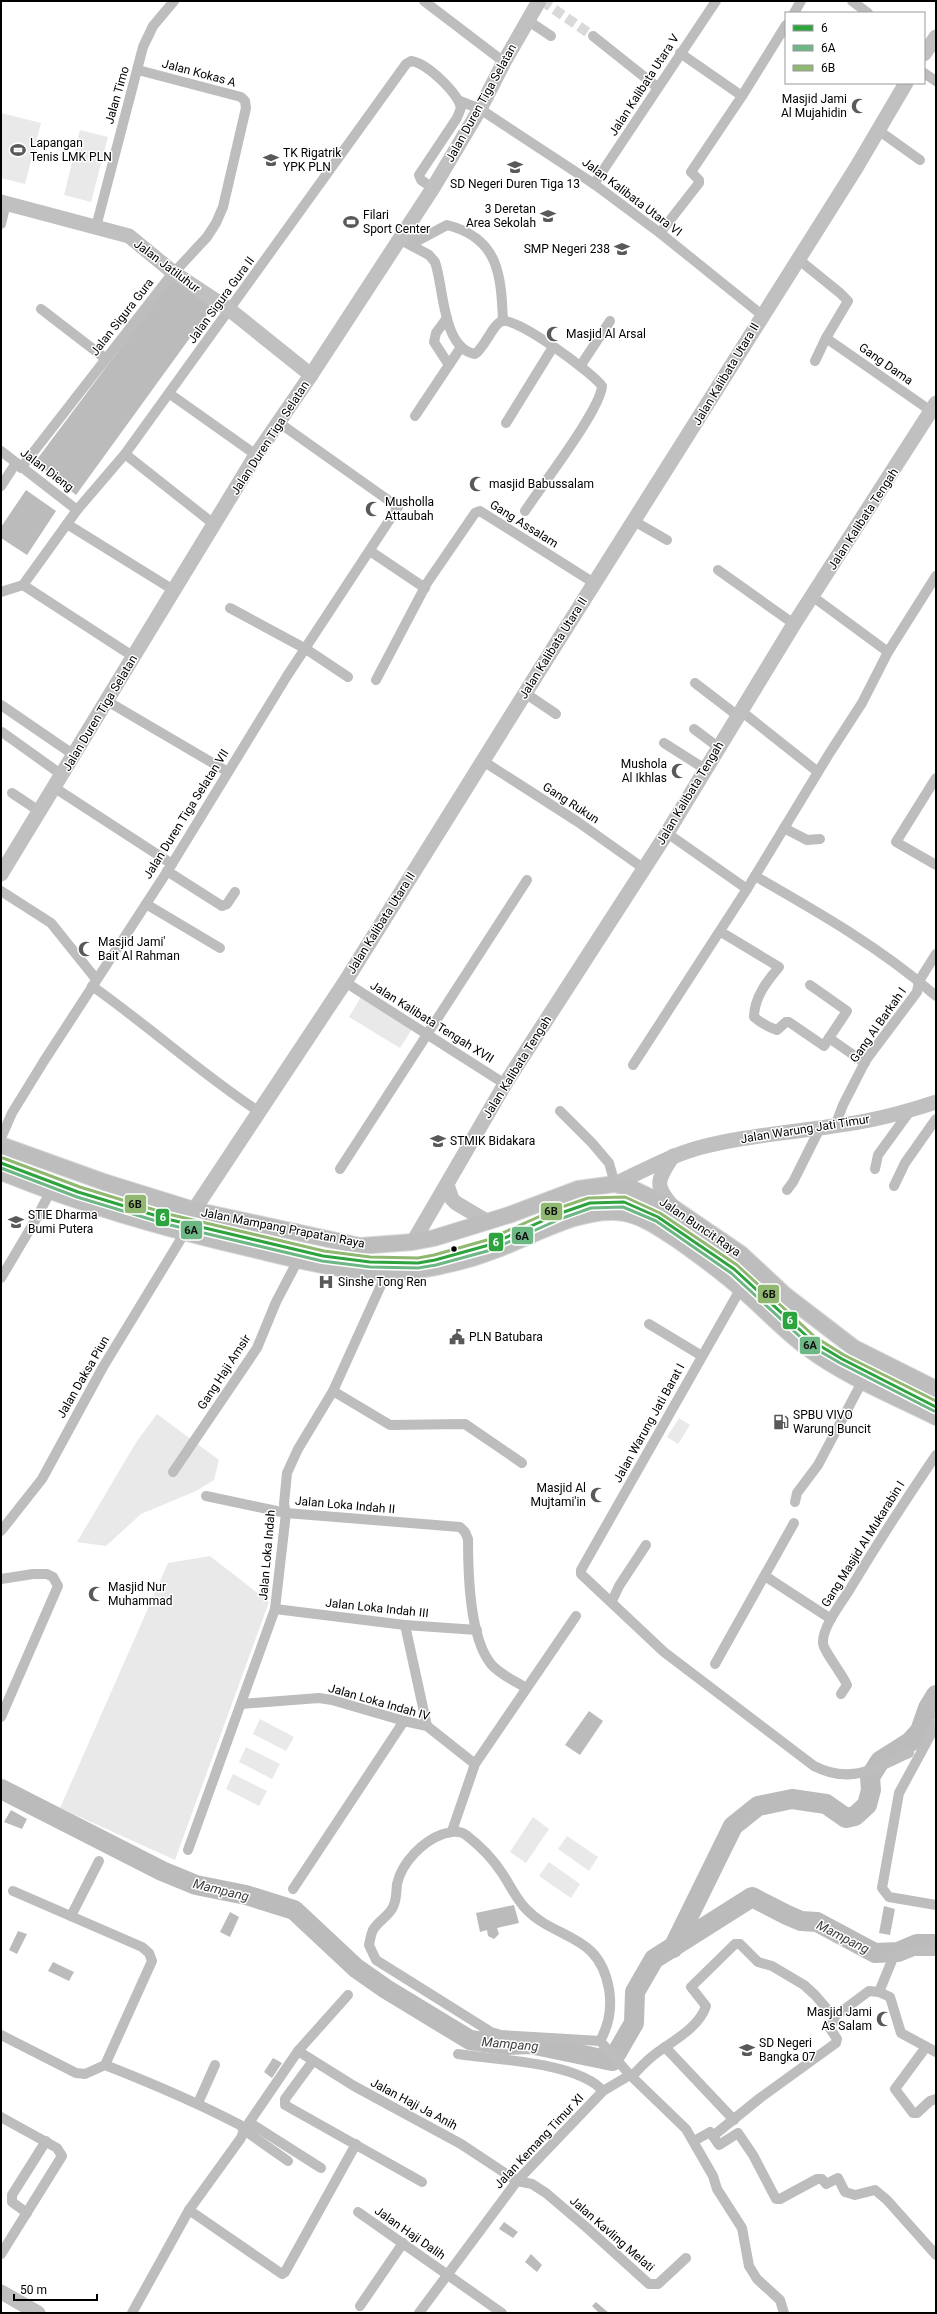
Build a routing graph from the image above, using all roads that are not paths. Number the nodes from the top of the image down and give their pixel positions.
1 (174, 1) edge
2 (539, 1) edge
3 (716, 1) edge
4 (801, 1) edge
5 (852, 1) edge
6 (426, 2) edge
7 (795, 12) edge
8 (867, 12) edge
9 (527, 20) junction
10 (785, 28) edge
11 (551, 36) dead end
12 (593, 36) tunnel mouth
13 (936, 37) edge
14 (680, 53) junction
15 (925, 53) edge
16 (504, 62) junction
17 (138, 70) junction
18 (925, 74) edge
19 (936, 81) edge
20 (905, 84) edge
21 (657, 87) junction
22 (742, 96) junction
23 (460, 101) junction
24 (246, 108) joint
25 (480, 109) junction
26 (878, 130) junction
27 (920, 160) dead end
28 (594, 184) junction
29 (433, 188) junction
30 (4, 203) edge
31 (1, 224) edge
32 (96, 227) junction
33 (660, 233) junction
34 (403, 236) junction
35 (426, 237) junction
36 (419, 249) junction
37 (798, 259) junction
38 (174, 273) junction
39 (41, 309) dead end
40 (230, 310) junction
41 (762, 315) junction
42 (447, 318) junction
43 (503, 321) junction
44 (610, 321) dead end
45 (826, 338) junction
46 (461, 347) junction
47 (553, 347) junction
48 (106, 359) junction
49 (815, 361) dead end
50 (449, 365) junction
51 (581, 365) junction
52 (312, 375) junction
53 (170, 394) junction
54 (934, 407) edge
55 (415, 416) dead end
56 (278, 422) junction
57 (506, 423) dead end
58 (1, 452) edge
59 (125, 454) junction
60 (256, 455) junction
61 (18, 465) junction
62 (1, 486) edge
63 (77, 510) junction
64 (525, 511) dead end
65 (634, 521) junction
66 (67, 524) junction
67 (215, 525) junction
68 (667, 540) dead end
69 (370, 551) junction
70 (718, 570) dead end
71 (936, 576) edge
72 (594, 583) junction
73 (22, 585) junction
74 (425, 588) junction
75 (1, 592) edge
76 (175, 592) junction
77 (812, 596) junction
78 (230, 608) dead end
79 (794, 624) junction
80 (306, 649) junction
81 (888, 652) junction
82 (134, 657) junction
83 (348, 677) dead end
84 (376, 680) dead end
85 (695, 683) dead end
86 (525, 693) junction
87 (107, 701) junction
88 (1, 705) edge
89 (739, 713) junction
90 (556, 714) dead end
91 (694, 729) dead end
92 (2, 732) dead end
93 (664, 743) dead end
94 (718, 747) junction
95 (74, 755) junction
96 (483, 761) junction
97 (704, 769) junction
98 (228, 772) junction
99 (818, 772) junction
100 (62, 775) junction
101 (936, 778) edge
102 (55, 788) junction
103 (12, 793) dead end
104 (39, 811) junction
105 (784, 828) junction
106 (667, 833) junction
107 (820, 839) dead end
108 (936, 866) edge
109 (169, 868) junction
110 (643, 868) junction
111 (1, 874) edge
112 (755, 876) junction
113 (526, 880) dead end
114 (747, 889) junction
115 (1, 891) edge
116 (235, 892) dead end
117 (146, 904) junction
118 (721, 932) junction
119 (220, 948) dead end
120 (936, 954) edge
121 (919, 981) junction
122 (94, 982) junction
123 (345, 982) junction
124 (810, 985) dead end
125 (936, 996) edge
126 (428, 1035) junction
127 (830, 1038) junction
128 (865, 1062) junction
129 (633, 1065) dead end
130 (505, 1084) junction
131 (936, 1102) edge
132 (258, 1111) junction
133 (560, 1111) dead end
134 (910, 1111) junction
135 (936, 1119) edge
136 (827, 1127) junction
137 (1, 1138) edge
138 (1, 1144) edge
139 (673, 1156) junction
140 (340, 1169) dead end
141 (875, 1169) dead end
142 (1, 1172) edge
143 (447, 1184) junction
144 (616, 1184) junction
145 (894, 1186) dead end
146 (787, 1190) dead end
147 (50, 1192) junction
148 (675, 1209) junction
149 (194, 1210) junction
150 (579, 1217) joint
151 (488, 1222) junction
152 (184, 1234) junction
153 (413, 1242) junction
154 (298, 1260) junction
155 (387, 1272) junction
156 (1, 1278) edge
157 (741, 1288) junction
158 (649, 1324) dead end
159 (702, 1356) junction
160 (863, 1380) junction
161 (936, 1389) edge
162 (333, 1391) junction
163 (936, 1417) edge
164 (936, 1455) edge
165 (522, 1463) dead end
166 (173, 1472) dead end
167 (206, 1496) dead end
168 (795, 1502) dead end
169 (286, 1513) junction
170 (794, 1523) dead end
171 (1, 1531) edge
172 (646, 1545) dead end
173 (765, 1576) junction
174 (1, 1579) edge
175 (612, 1601) junction
176 (275, 1609) junction
177 (576, 1616) dead end
178 (831, 1619) junction
179 (405, 1625) junction
180 (477, 1630) junction
181 (715, 1664) dead end
182 (526, 1688) junction
183 (841, 1694) dead end
184 (241, 1704) junction
185 (1, 1717) edge
186 (404, 1722) junction
187 (936, 1725) edge
188 (427, 1726) junction
189 (909, 1753) dead end
190 (475, 1764) junction
191 (452, 1831) junction
192 (188, 1850) dead end
193 (99, 1861) dead end
194 (293, 1890) dead end
195 (12, 1891) dead end
196 (936, 1905) edge
197 (70, 1916) junction
198 (936, 1950) edge
199 (879, 1992) junction
200 (348, 1995) dead end
201 (834, 2017) junction
202 (1, 2035) edge
203 (600, 2041) junction
204 (665, 2047) junction
205 (926, 2047) junction
206 (298, 2051) junction
207 (936, 2052) edge
208 (458, 2054) dead end
209 (105, 2065) junction
210 (215, 2065) dead end
211 (310, 2065) dead end
212 (629, 2076) junction
213 (603, 2091) junction
214 (936, 2099) edge
215 (198, 2103) junction
216 (1, 2118) edge
217 (734, 2120) junction
218 (247, 2127) junction
219 (713, 2136) junction
220 (46, 2141) junction
221 (694, 2141) junction
222 (356, 2144) junction
223 (288, 2161) dead end
224 (321, 2168) dead end
225 (517, 2181) junction
226 (422, 2182) dead end
227 (189, 2210) junction
228 (358, 2212) dead end
229 (27, 2213) junction
230 (403, 2243) junction
231 (1, 2254) edge
232 (936, 2255) edge
233 (686, 2258) dead end
234 (447, 2275) junction
235 (1, 2292) edge
236 (360, 2306) dead end
237 (38, 2313) edge
238 (132, 2313) edge
239 (419, 2313) edge
240 (502, 2313) edge
241 (784, 2313) edge

1 - 17 street, Jalan Timo
2 - 9 street, Jalan Duren Tiga Selatan
3 - 14 street, Jalan Kalibata Utara V
4 - 7 street
5 - 8 street
6 - 16 street
9 - 11 street
9 - 16 street, Jalan Duren Tiga Selatan
10 - 22 street
12 - 21 street
13 - 15 street
14 - 21 street, Jalan Kalibata Utara V
14 - 22 street
16 - 25 street, Jalan Duren Tiga Selatan
17 - 24 street, Jalan Kokas A
17 - 32 street, Jalan Timo
18 - 19 street
20 - 26 street, Jalan Kalibata Utara II
21 - 28 street, Jalan Kalibata Utara V
22 - 33 street
23 - 25 street, Jalan Sigura Gura II
23 - 29 street
23 - 40 street, Jalan Sigura Gura II
24 - 38 street, Jalan Sigura Gura
25 - 28 street, Jalan Kalibata Utara VI
25 - 29 street, Jalan Duren Tiga Selatan
26 - 27 street
26 - 37 street, Jalan Kalibata Utara II
28 - 33 street, Jalan Kalibata Utara VI
29 - 34 street, Jalan Duren Tiga Selatan
30 - 31 street
30 - 32 street, Jalan Jatiluhur
32 - 38 street, Jalan Jatiluhur
33 - 41 street, Jalan Kalibata Utara VI
34 - 35 street
34 - 36 street
34 - 52 street, Jalan Duren Tiga Selatan
35 - 36 street
35 - 43 street
36 - 42 street
37 - 41 street, Jalan Kalibata Utara II
37 - 45 street
38 - 40 street, Jalan Jatiluhur
38 - 48 street, Jalan Sigura Gura
39 - 48 street
40 - 52 street, Jalan Jatiluhur
40 - 53 street, Jalan Sigura Gura II
41 - 65 street, Jalan Kalibata Utara II
42 - 46 street
42 - 50 street
43 - 46 street
43 - 47 street
44 - 51 street
45 - 49 street
45 - 54 street, Gang Dama
46 - 50 street
47 - 51 street
47 - 57 street
48 - 61 street, Jalan Sigura Gura
50 - 55 street
51 - 64 street
52 - 56 street, Jalan Duren Tiga Selatan
53 - 59 street, Jalan Sigura Gura II
53 - 60 street
54 - 77 street, Jalan Kalibata Tengah
56 - 60 street, Jalan Duren Tiga Selatan
56 - 69 street, Jalan Duren Tiga Selatan VII
58 - 61 street, Jalan Dieng
59 - 63 street, Jalan Sigura Gura II
59 - 67 street
60 - 67 street, Jalan Duren Tiga Selatan
61 - 62 street, Jalan Sigura Gura
61 - 63 street, Jalan Dieng
63 - 66 street, Jalan Sigura Gura II
65 - 68 street
65 - 72 street, Jalan Kalibata Utara II
66 - 73 street, Jalan Sigura Gura II
66 - 76 street
67 - 76 street, Jalan Duren Tiga Selatan
69 - 74 street
69 - 80 street, Jalan Duren Tiga Selatan VII
70 - 79 street
71 - 81 street
72 - 74 street, Gang Assalam
72 - 86 street, Jalan Kalibata Utara II
73 - 75 street
73 - 82 street
74 - 84 street
76 - 82 street, Jalan Duren Tiga Selatan
77 - 79 street, Jalan Kalibata Tengah
77 - 81 street
78 - 80 street
79 - 89 street, Jalan Kalibata Tengah
80 - 83 street
80 - 98 street, Jalan Duren Tiga Selatan VII
81 - 99 street
82 - 87 street, Jalan Duren Tiga Selatan
85 - 89 street
86 - 90 street
86 - 96 street, Jalan Kalibata Utara II
87 - 95 street, Jalan Duren Tiga Selatan
87 - 98 street
88 - 95 street
89 - 94 street, Jalan Kalibata Tengah
89 - 99 street
91 - 94 street
92 - 100 street
93 - 97 street
94 - 97 street, Jalan Kalibata Tengah
95 - 100 street, Jalan Duren Tiga Selatan
96 - 110 street, Gang Rukun
96 - 123 street, Jalan Kalibata Utara II
97 - 106 street, Jalan Kalibata Tengah
98 - 109 street, Jalan Duren Tiga Selatan VII
99 - 105 street
100 - 102 street, Jalan Duren Tiga Selatan
101 - 108 street
102 - 104 street, Jalan Duren Tiga Selatan
102 - 109 street
103 - 104 street
104 - 111 street, Jalan Duren Tiga Selatan
105 - 107 street
105 - 112 street
106 - 110 street, Jalan Kalibata Tengah
106 - 114 street
109 - 116 street
109 - 117 street, Jalan Duren Tiga Selatan VII
110 - 130 street, Jalan Kalibata Tengah
112 - 114 street
112 - 121 street
113 - 126 street
114 - 118 street
115 - 122 street
117 - 119 street
117 - 122 street, Jalan Duren Tiga Selatan VII
118 - 127 street
118 - 129 street
120 - 121 street, Gang Al Barkah I
121 - 125 street
121 - 128 street, Gang Al Barkah I
122 - 132 street
122 - 137 street, Jalan Duren Tiga Selatan VII
123 - 126 street, Jalan Kalibata Tengah XVII
123 - 132 street, Jalan Kalibata Utara II
124 - 127 street
126 - 130 street, Jalan Kalibata Tengah XVII
126 - 140 street
127 - 128 street
128 - 136 street, Gang Al Barkah I
130 - 143 street, Jalan Kalibata Tengah
131 - 134 street, Jalan Warung Jati Timur
132 - 149 street, Jalan Kalibata Utara II
133 - 144 street
134 - 136 street, Jalan Warung Jati Timur
134 - 141 street
135 - 145 street
136 - 139 street, Jalan Warung Jati Timur
136 - 146 street, Gang Al Barkah I
138 - 149 main road, Jalan Mampang Prapatan Raya
139 - 144 street, Jalan Warung Jati Timur
139 - 148 street
142 - 147 main road, Jalan Mampang Prapatan Raya
143 - 151 street
143 - 153 street, Jalan Kalibata Tengah
144 - 148 main road, Jalan Buncit Raya
144 - 151 main road, Jalan Mampang Prapatan Raya
147 - 152 main road, Jalan Mampang Prapatan Raya
147 - 156 street
148 - 161 main road, Jalan Buncit Raya
149 - 153 main road, Jalan Mampang Prapatan Raya
150 - 155 main road, Jalan Mampang Prapatan Raya
150 - 157 main road, Jalan Buncit Raya
151 - 153 main road, Jalan Mampang Prapatan Raya
152 - 154 main road, Jalan Mampang Prapatan Raya
152 - 171 street, Jalan Daksa Piun
154 - 155 main road, Jalan Mampang Prapatan Raya
154 - 166 street, Gang Haji Amsir
155 - 162 street, Jalan Loka Indah
157 - 159 street, Jalan Warung Jati Barat I
157 - 160 main road, Jalan Buncit Raya
158 - 159 street
159 - 175 street, Jalan Warung Jati Barat I
160 - 163 main road, Jalan Buncit Raya
160 - 168 street
162 - 165 street
162 - 169 street, Jalan Loka Indah
164 - 178 street, Gang Masjid Al Mukarabin I
167 - 169 street, Jalan Loka Indah II
169 - 176 street, Jalan Loka Indah
169 - 180 street, Jalan Loka Indah II
170 - 173 street
172 - 175 street
173 - 178 street
173 - 181 street
174 - 185 street
175 - 189 street
176 - 179 street, Jalan Loka Indah III
176 - 184 street, Jalan Loka Indah
177 - 182 street
178 - 183 street, Gang Masjid Al Mukarabin I
179 - 180 street, Jalan Loka Indah III
179 - 188 street
180 - 182 street
182 - 190 street
184 - 186 street, Jalan Loka Indah IV
184 - 192 street, Jalan Loka Indah
186 - 188 street, Jalan Loka Indah IV
186 - 194 street
187 - 196 street
188 - 190 street, Jalan Loka Indah IV
190 - 191 street
191 - 203 street
191 - 203 street
193 - 197 street
195 - 197 street
197 - 209 street
198 - 199 street
199 - 201 street
199 - 205 street
200 - 206 street
201 - 204 street, Jalan Kemang Timur XI
201 - 217 street
202 - 209 street
203 - 212 street
204 - 212 street, Jalan Kemang Timur XI
204 - 217 street
205 - 207 street
205 - 214 street
206 - 218 street
206 - 225 street, Jalan Haji Ja Anih
208 - 213 street
209 - 215 street
210 - 215 street
211 - 222 street
212 - 213 street, Jalan Kemang Timur XI
212 - 221 street
213 - 225 street, Jalan Kemang Timur XI
215 - 218 street
216 - 220 street
217 - 219 street
218 - 223 street
218 - 224 street
218 - 227 street
219 - 221 street
219 - 232 street
220 - 229 street
220 - 229 street
221 - 241 street
222 - 226 street
222 - 227 street
225 - 233 street, Jalan Kavling Melati
225 - 234 street, Jalan Kemang Timur XI
227 - 238 street
228 - 230 street, Jalan Haji Dalih
229 - 231 street
230 - 234 street, Jalan Haji Dalih
230 - 236 street
234 - 239 street, Jalan Kemang Timur XI
234 - 240 street, Jalan Haji Dalih
235 - 237 street

